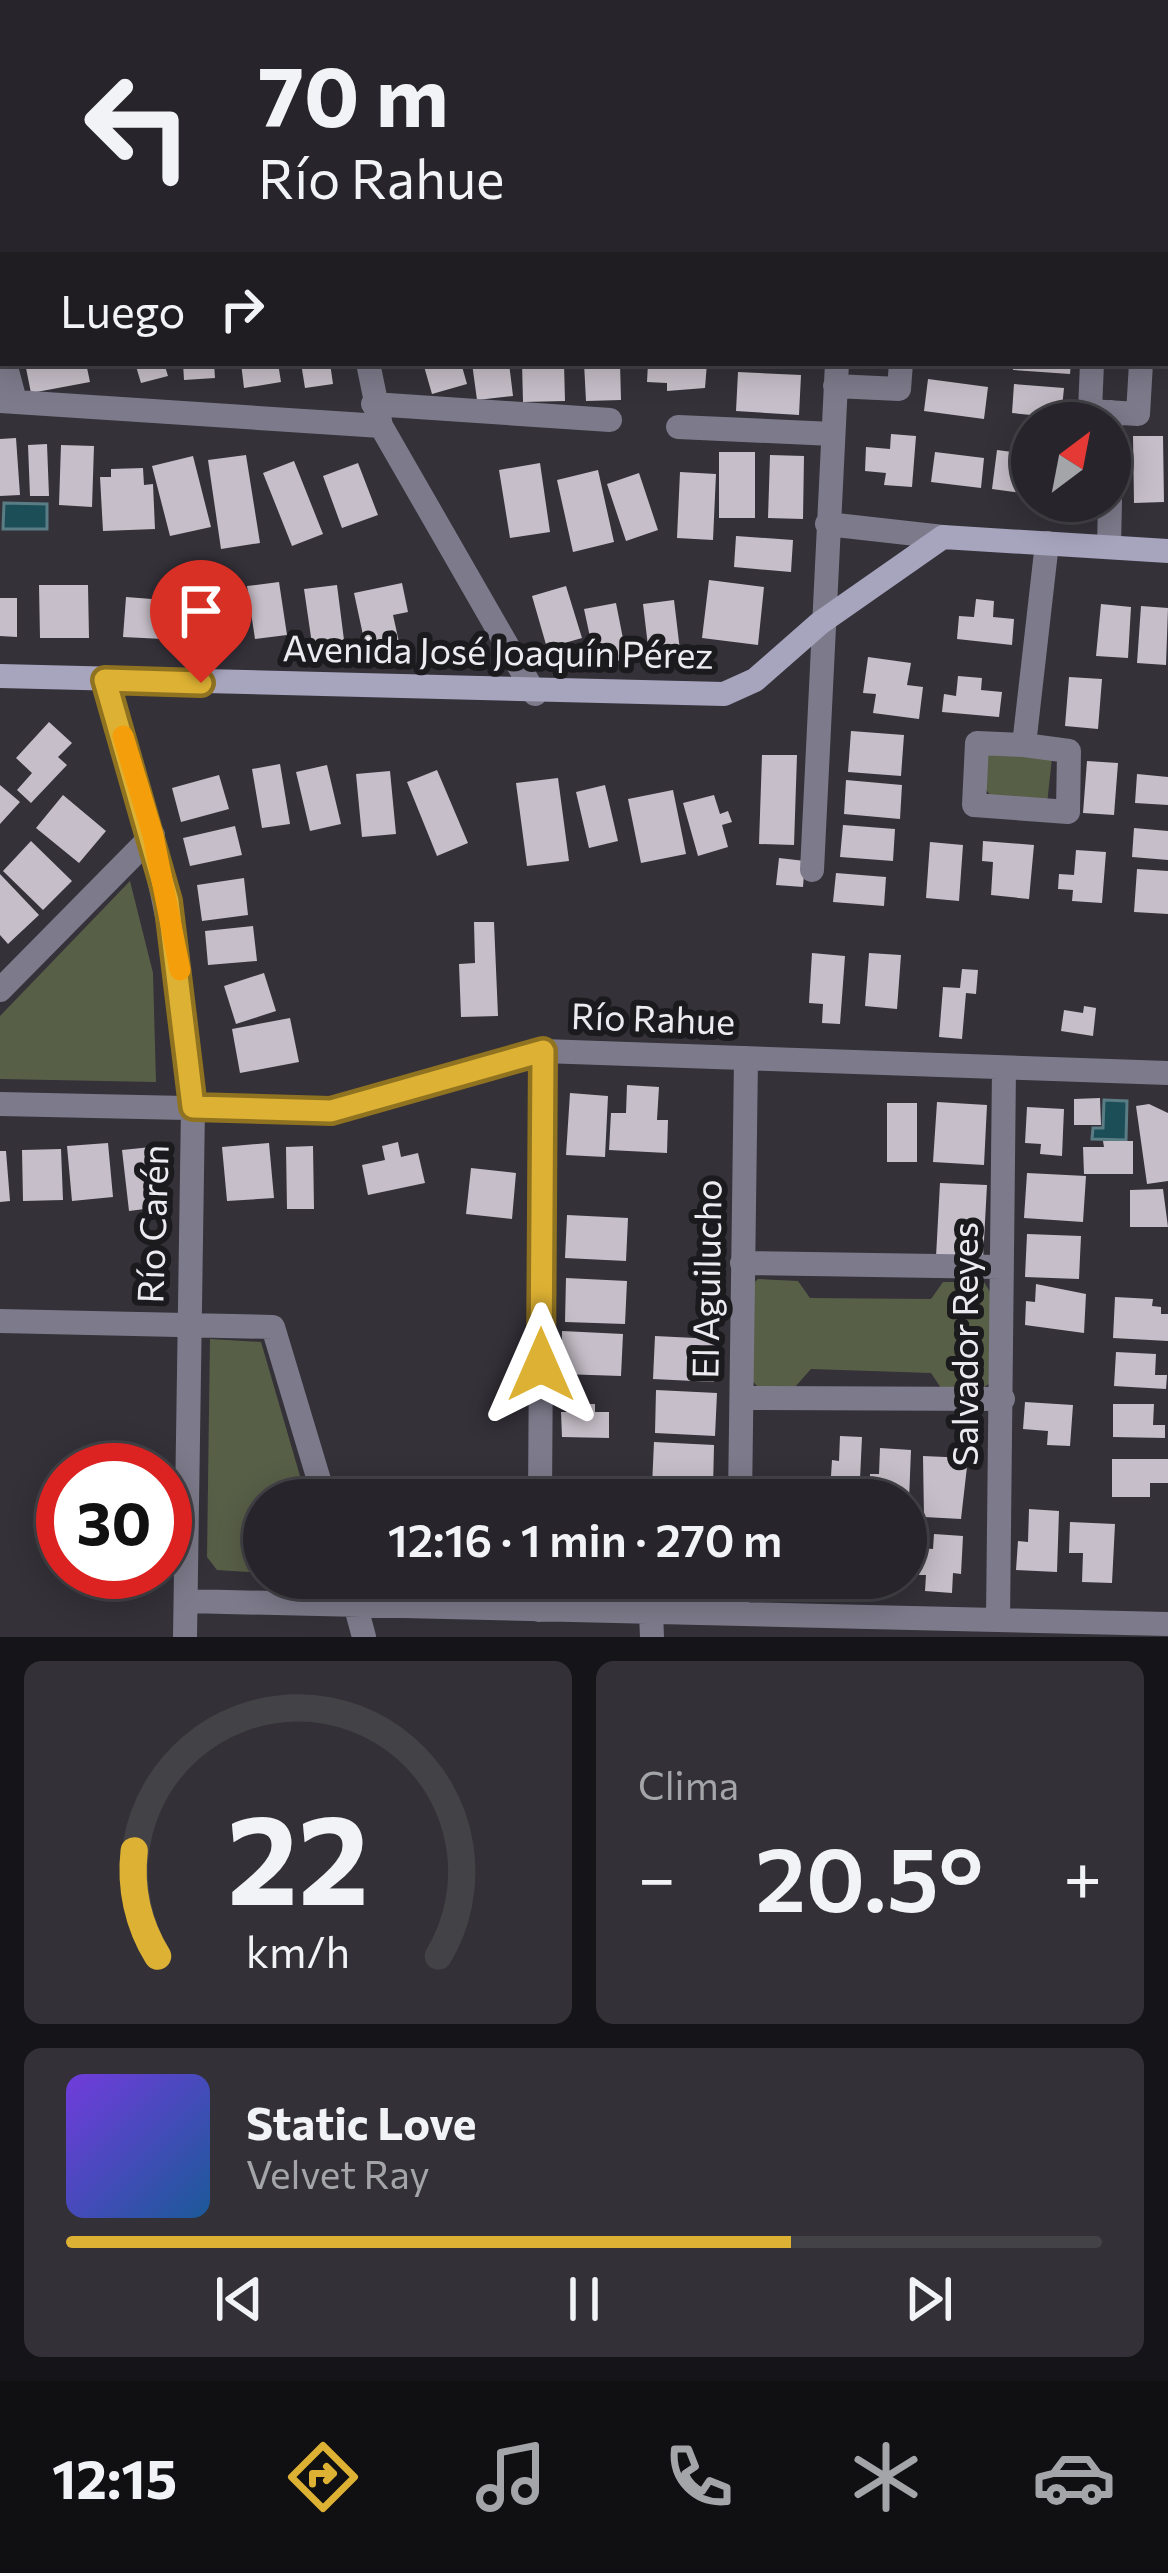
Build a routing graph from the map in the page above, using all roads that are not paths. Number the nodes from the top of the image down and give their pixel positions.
1 (5, 366) edge
2 (369, 366) edge
3 (902, 366) edge
4 (1092, 366) edge
5 (1141, 366) edge
6 (836, 375) edge
7 (8, 401) edge
8 (1090, 402) edge
9 (1131, 413) edge
10 (377, 415) junction
11 (610, 420) dead end
12 (677, 427) dead end
13 (833, 434) junction
14 (1110, 522) edge
15 (827, 524) junction
16 (944, 537) junction
17 (1047, 543) junction
18 (1109, 548) junction
19 (1168, 551) edge
20 (820, 622) junction
21 (0, 676) edge
22 (105, 680) junction
23 (535, 694) junction
24 (1024, 745) junction
25 (153, 835) junction
26 (812, 870) dead end
27 (0, 990) edge
28 (543, 1051) junction
29 (746, 1058) junction
30 (1004, 1068) junction
31 (1168, 1073) edge
32 (0, 1104) edge
33 (193, 1107) junction
34 (742, 1263) junction
35 (1001, 1267) junction
36 (0, 1321) edge
37 (186, 1324) junction
38 (742, 1398) junction
39 (1003, 1400) junction
40 (319, 1479) edge
41 (540, 1479) edge
42 (740, 1479) edge
43 (355, 1599) edge
44 (539, 1599) edge
45 (737, 1599) edge
46 (186, 1601) junction
47 (357, 1606) junction
48 (539, 1610) junction
49 (737, 1614) junction
50 (998, 1620) junction
51 (1168, 1624) edge
52 (651, 1625) edge
53 (1067, 1630) edge
54 (185, 1637) edge
55 (364, 1637) edge

1 - 7 street
2 - 10 street
3 - 6 street
4 - 8 street
5 - 9 street
6 - 13 street
7 - 10 street
10 - 11 street
10 - 23 street
12 - 13 street
13 - 15 street
14 - 18 street
15 - 16 street
15 - 20 street
16 - 17 main road
16 - 20 main road, Avenida José Joaquín Pérez
17 - 18 main road
17 - 24 street
18 - 19 main road
20 - 23 main road, Avenida José Joaquín Pérez
20 - 26 street
21 - 22 main road, Avenida José Joaquín Pérez
22 - 23 main road, Avenida José Joaquín Pérez
22 - 25 street, Río Carén
24 - 24 street
25 - 27 street
25 - 33 street, Río Carén
28 - 29 street, Río Rahue
28 - 33 street, Río Rahue
28 - 41 street
29 - 30 street, Río Rahue
29 - 34 street, El Aguilucho
30 - 31 street, Río Rahue
30 - 35 street, Salvador Reyes
32 - 33 street, Río Rahue
33 - 37 street, Río Carén
34 - 35 street
34 - 38 street, El Aguilucho
35 - 39 street, Salvador Reyes
36 - 37 street
37 - 40 street
37 - 46 street, Río Carén
38 - 39 street
38 - 42 street, El Aguilucho
39 - 50 street, Salvador Reyes
43 - 47 street
44 - 48 street
45 - 49 street
46 - 47 street
46 - 54 street, Río Carén
47 - 48 street
47 - 55 street
48 - 52 street
49 - 50 street
49 - 52 street
50 - 53 street
51 - 53 street

